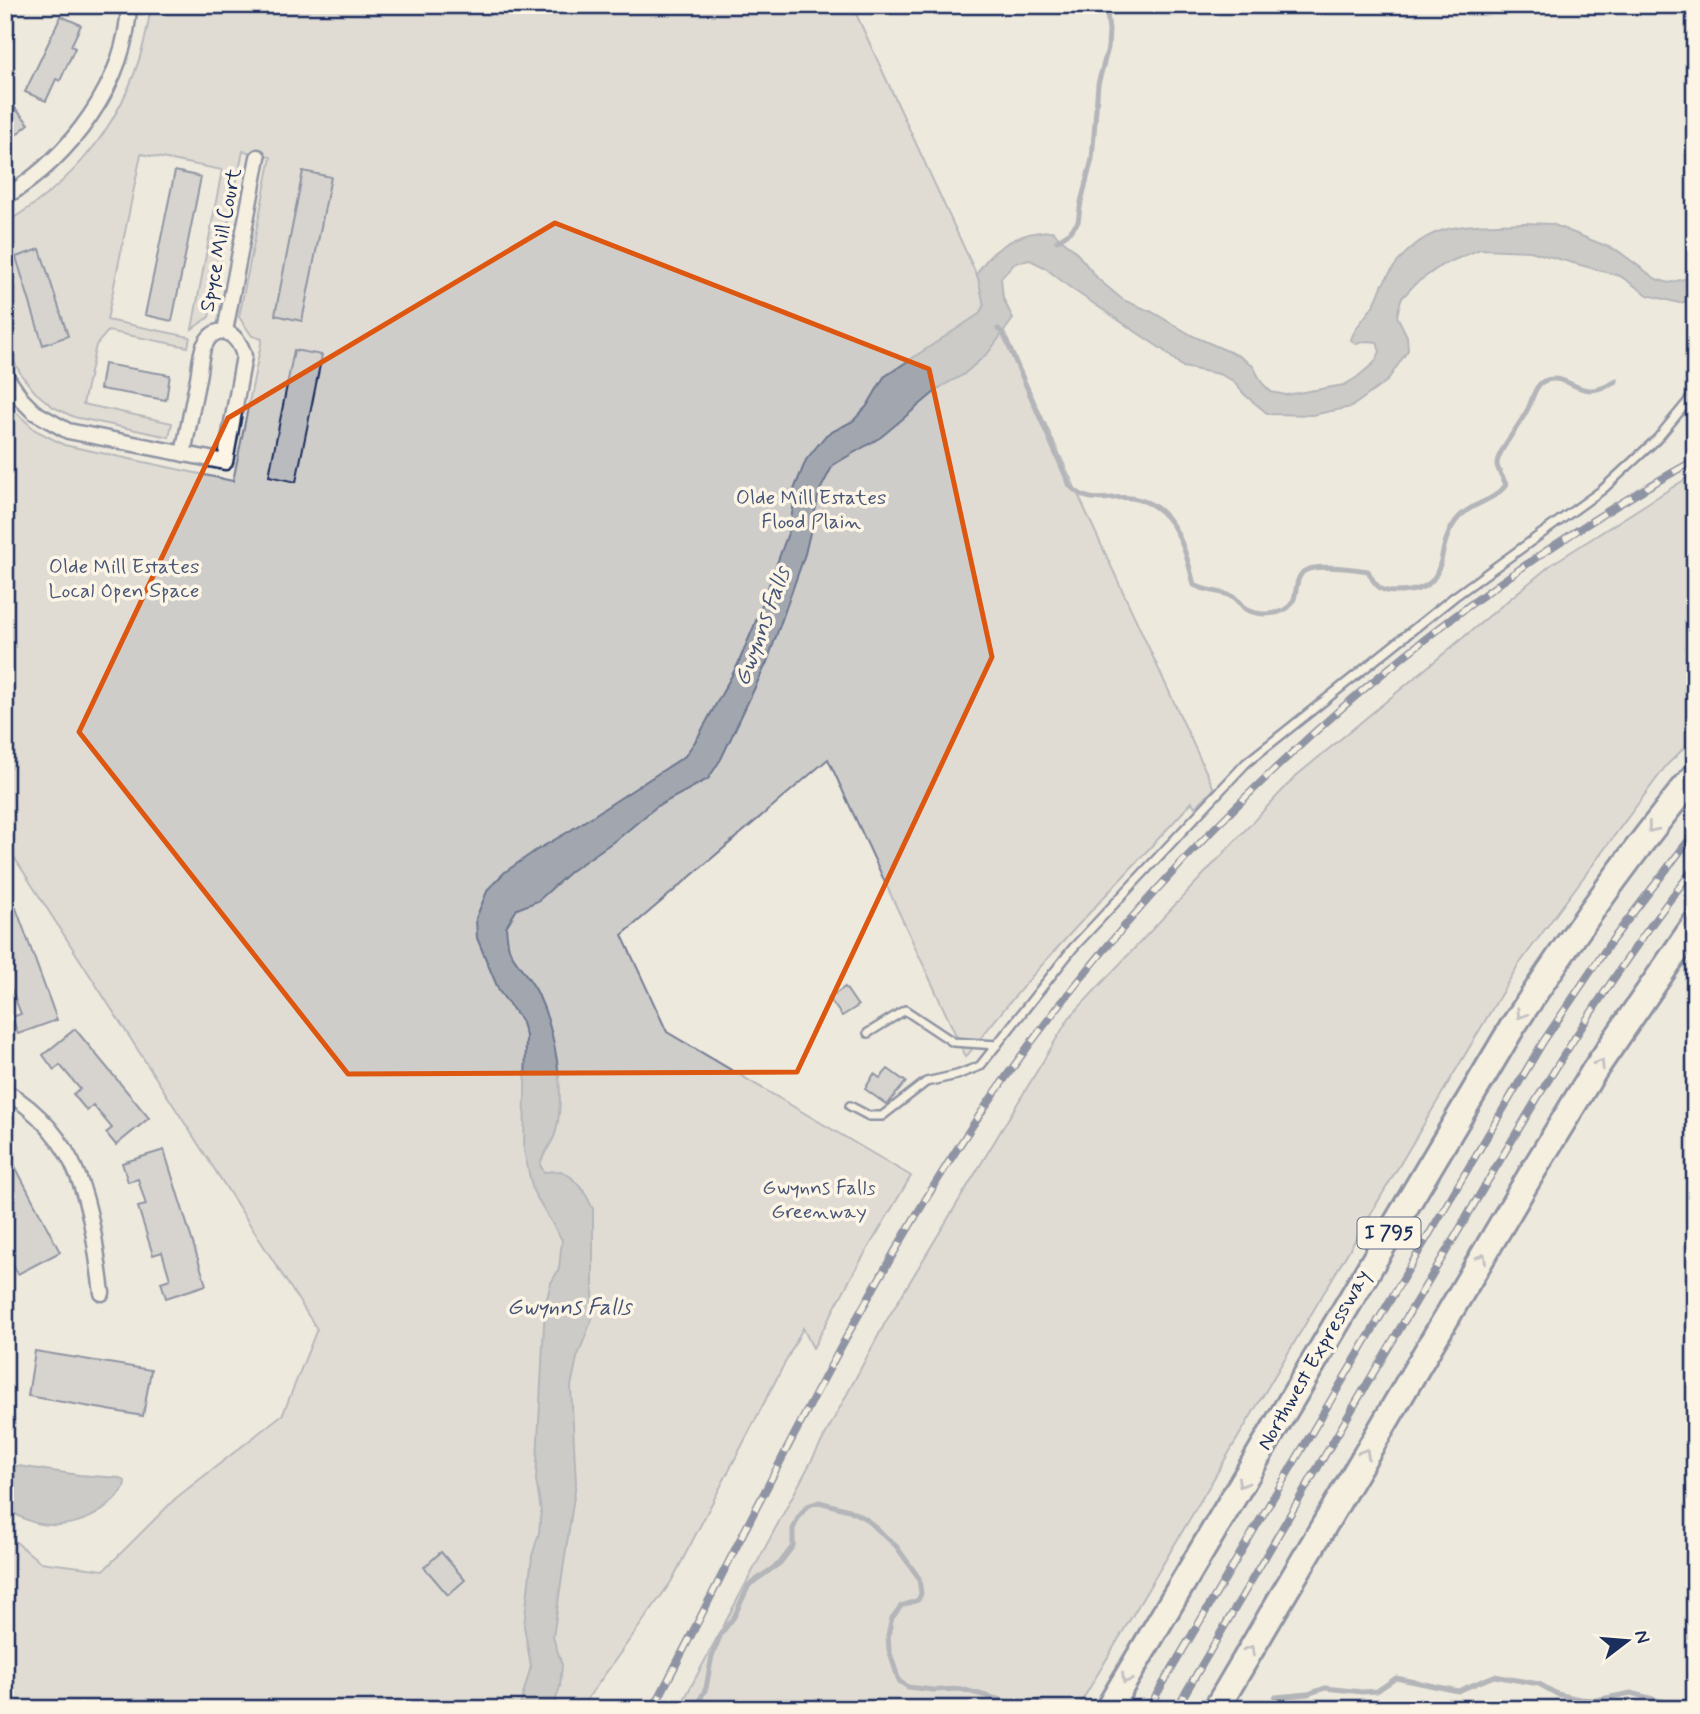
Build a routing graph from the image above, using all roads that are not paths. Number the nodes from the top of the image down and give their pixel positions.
1 (129, 5) edge
2 (258, 157) dead end
3 (5, 197) edge
4 (225, 331) junction
5 (5, 375) edge
6 (1695, 393) edge
7 (183, 454) junction
8 (1695, 775) edge
9 (1695, 924) edge
10 (868, 1034) dead end
11 (997, 1045) junction
12 (5, 1091) edge
13 (850, 1106) dead end
14 (102, 1293) dead end
15 (1108, 1709) edge
16 (1216, 1709) edge

1 - 3 street
2 - 4 street, Spyce Mill Court
4 - 7 street, Spyce Mill Court
4 - 7 street, Spyce Mill Court
5 - 7 street, Spyce Mill Court
6 - 11 lane
8 -> 15 highway, Northwest Expressway / I 795
16 -> 9 highway
10 - 11 lane
11 - 13 lane
12 - 14 street

